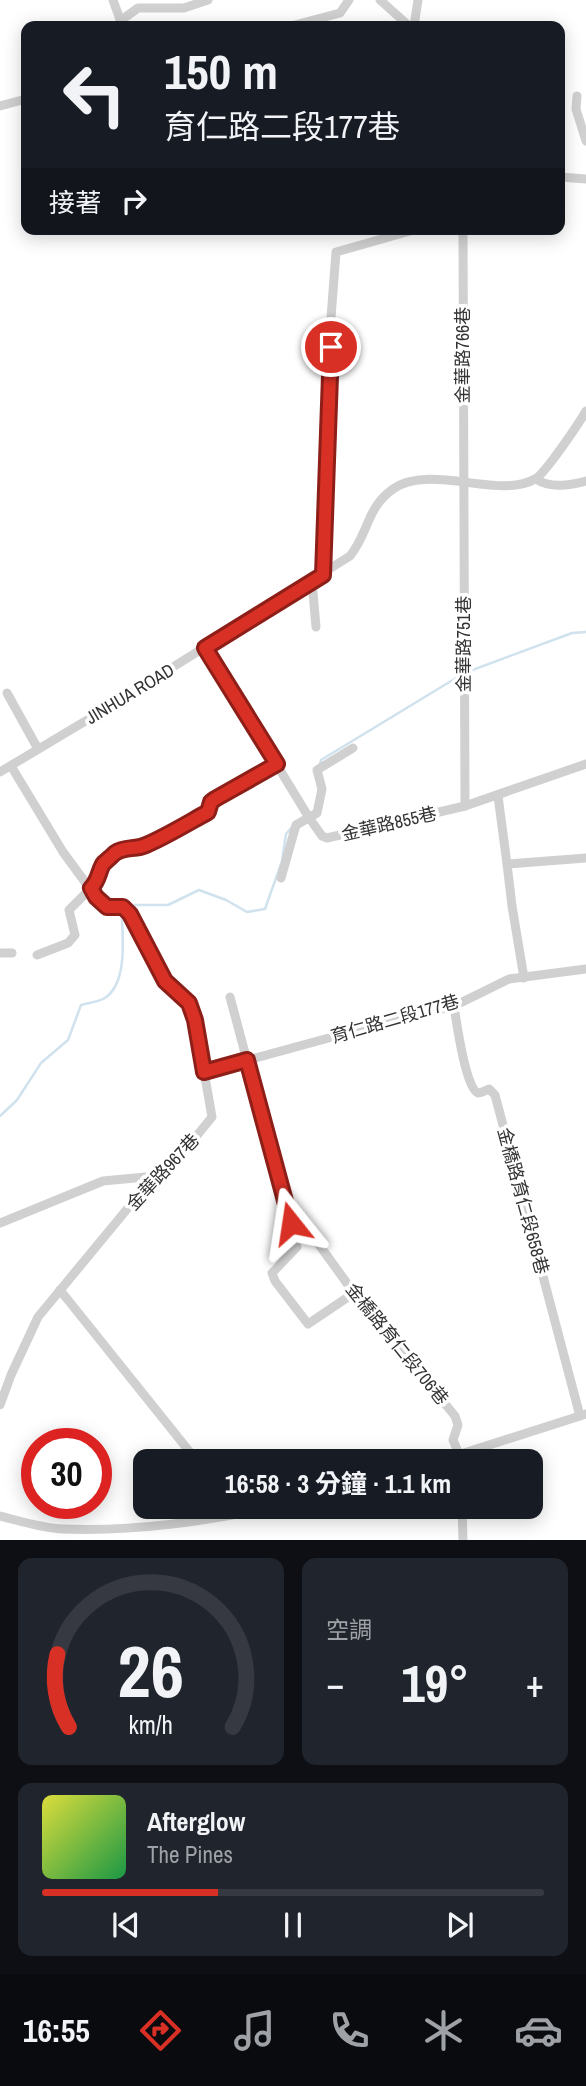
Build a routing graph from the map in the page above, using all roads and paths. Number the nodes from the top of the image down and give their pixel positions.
1 (113, 0) edge
2 (208, 0) edge
3 (349, 0) edge
4 (380, 0) edge
5 (418, 0) edge
6 (120, 21) edge
7 (123, 21) edge
8 (310, 21) edge
9 (405, 21) edge
10 (412, 21) edge
11 (577, 96) dead end
12 (21, 100) edge
13 (0, 106) edge
14 (586, 141) edge
15 (565, 177) edge
16 (586, 179) edge
17 (396, 235) edge
18 (463, 235) edge
19 (586, 411) edge
20 (536, 479) junction
21 (586, 481) edge
22 (463, 482) junction
23 (323, 575) junction
24 (312, 581) junction
25 (316, 627) dead end
26 (205, 648) junction
27 (8, 692) dead end
28 (353, 748) dead end
29 (38, 749) junction
30 (277, 764) junction
31 (586, 764) edge
32 (11, 765) junction
33 (0, 772) edge
34 (498, 796) junction
35 (465, 806) junction
36 (307, 815) junction
37 (586, 858) edge
38 (507, 864) junction
39 (281, 878) dead end
40 (91, 888) junction
41 (0, 953) edge
42 (12, 953) dead end
43 (37, 955) dead end
44 (586, 969) edge
45 (524, 978) junction
46 (230, 997) dead end
47 (454, 1006) junction
48 (247, 1060) junction
49 (204, 1072) junction
50 (156, 1176) junction
51 (2, 1220) edge
52 (315, 1239) dead end
53 (60, 1290) junction
54 (354, 1293) junction
55 (0, 1405) edge
56 (583, 1415) edge
57 (187, 1449) edge
58 (456, 1449) edge
59 (485, 1449) edge
60 (0, 1516) edge
61 (190, 1519) edge
62 (462, 1519) edge
63 (463, 1540) edge

1 - 6 street
2 - 7 street
3 - 8 street
4 - 9 street
5 - 10 street
11 - 14 street
12 - 13 street
15 - 16 street
17 - 23 street
18 - 22 street, 金華路766巷
19 - 20 street
20 - 21 street
20 - 22 street, JINHUA ROAD
22 - 23 street, JINHUA ROAD
22 - 35 street, 金華路751巷
23 - 24 street, JINHUA ROAD
24 - 25 street
24 - 26 street, JINHUA ROAD
26 - 29 street, JINHUA ROAD
26 - 30 street, 金華路855巷
27 - 29 street
28 - 36 street
29 - 32 street, JINHUA ROAD
30 - 36 street, 金華路855巷
30 - 40 street
31 - 34 street, 金華路855巷
32 - 33 street, JINHUA ROAD
32 - 40 street, 金華路967巷
34 - 35 street, 金華路855巷
34 - 38 street
35 - 36 street, 金華路855巷
36 - 39 street
37 - 38 street
38 - 45 street
40 - 43 street
40 - 49 street, 金華路967巷
41 - 42 street
44 - 45 street, 育仁路二段177巷
45 - 47 street, 育仁路二段177巷
46 - 48 street
47 - 48 street, 育仁路二段177巷
47 - 56 street, 金橋路育仁段658巷
48 - 49 street, 育仁路二段177巷
48 - 54 street
49 - 50 street, 金華路967巷
50 - 51 street
50 - 53 street, 金華路967巷
52 - 54 street, 金橋路育仁段706巷
53 - 55 street, 金華路967巷
53 - 57 street
54 - 58 street, 金橋路育仁段706巷
56 - 59 street
60 - 61 street
62 - 63 street

